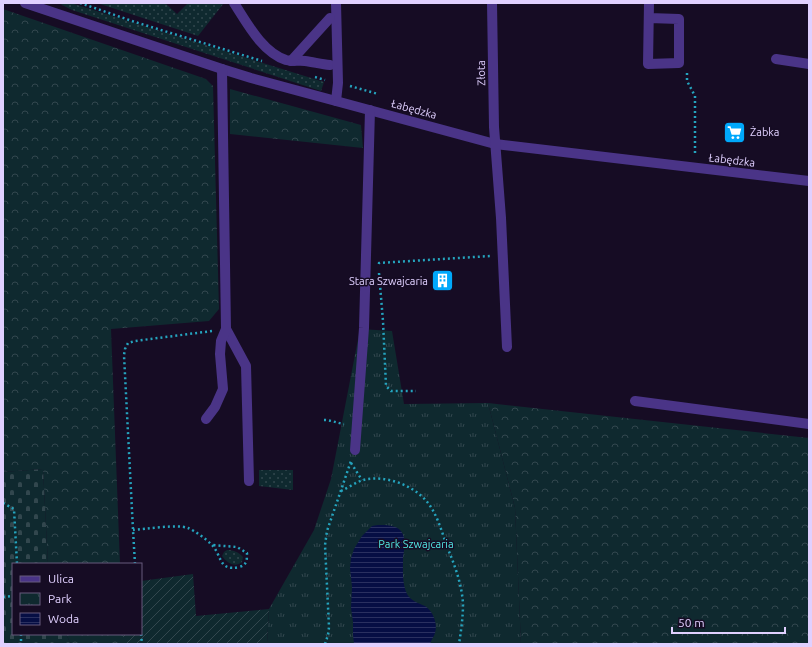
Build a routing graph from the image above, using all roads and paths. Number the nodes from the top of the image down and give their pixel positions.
1 (26, 3) edge
2 (50, 3) edge
3 (80, 3) edge
4 (234, 3) edge
5 (336, 3) edge
6 (492, 3) edge
7 (649, 3) edge
8 (55, 13) junction
9 (330, 18) dead end
10 (649, 18) junction
11 (776, 59) dead end
12 (291, 61) junction
13 (268, 63) dead end
14 (809, 64) edge
15 (330, 65) dead end
16 (222, 69) junction
17 (687, 74) dead end
18 (314, 76) dead end
19 (338, 83) junction
20 (378, 94) dead end
21 (336, 101) junction
22 (370, 110) junction
23 (495, 144) junction
24 (695, 156) dead end
25 (809, 181) edge
26 (503, 256) junction
27 (226, 329) junction
28 (507, 347) dead end
29 (416, 391) dead end
30 (635, 401) dead end
31 (206, 419) dead end
32 (324, 420) dead end
33 (332, 420) dead end
34 (809, 424) edge
35 (355, 450) joint
36 (351, 463) junction
37 (362, 480) junction
38 (249, 481) dead end
39 (342, 491) junction
40 (3, 504) edge
41 (133, 530) junction
42 (212, 545) junction
43 (17, 563) edge
44 (135, 563) edge
45 (325, 644) edge
46 (459, 644) edge

1 - 8 street, Łabędzka
2 - 8 street
3 - 13 path
4 - 12 street
5 - 19 street
6 - 23 street, Złota
7 - 10 street
8 - 16 street, Łabędzka
9 - 12 street
10 - 10 street
11 - 14 street
12 - 15 street
16 - 21 street, Łabędzka
16 - 27 street
17 - 24 path
18 - 19 path
19 - 20 path
19 - 21 street
21 - 22 street, Łabędzka
22 - 23 street, Łabędzka
22 - 35 street
23 - 25 street, Łabędzka
23 - 26 street, Złota
26 - 28 street, Złota
26 - 29 path
27 - 31 street
27 - 38 street
27 - 41 path
30 - 34 street
32 - 33 path
35 - 36 path
36 - 37 path
36 - 39 path
37 - 39 path
37 - 46 path
39 - 45 path
40 - 43 path
41 - 42 path
41 - 44 path
42 - 42 path

